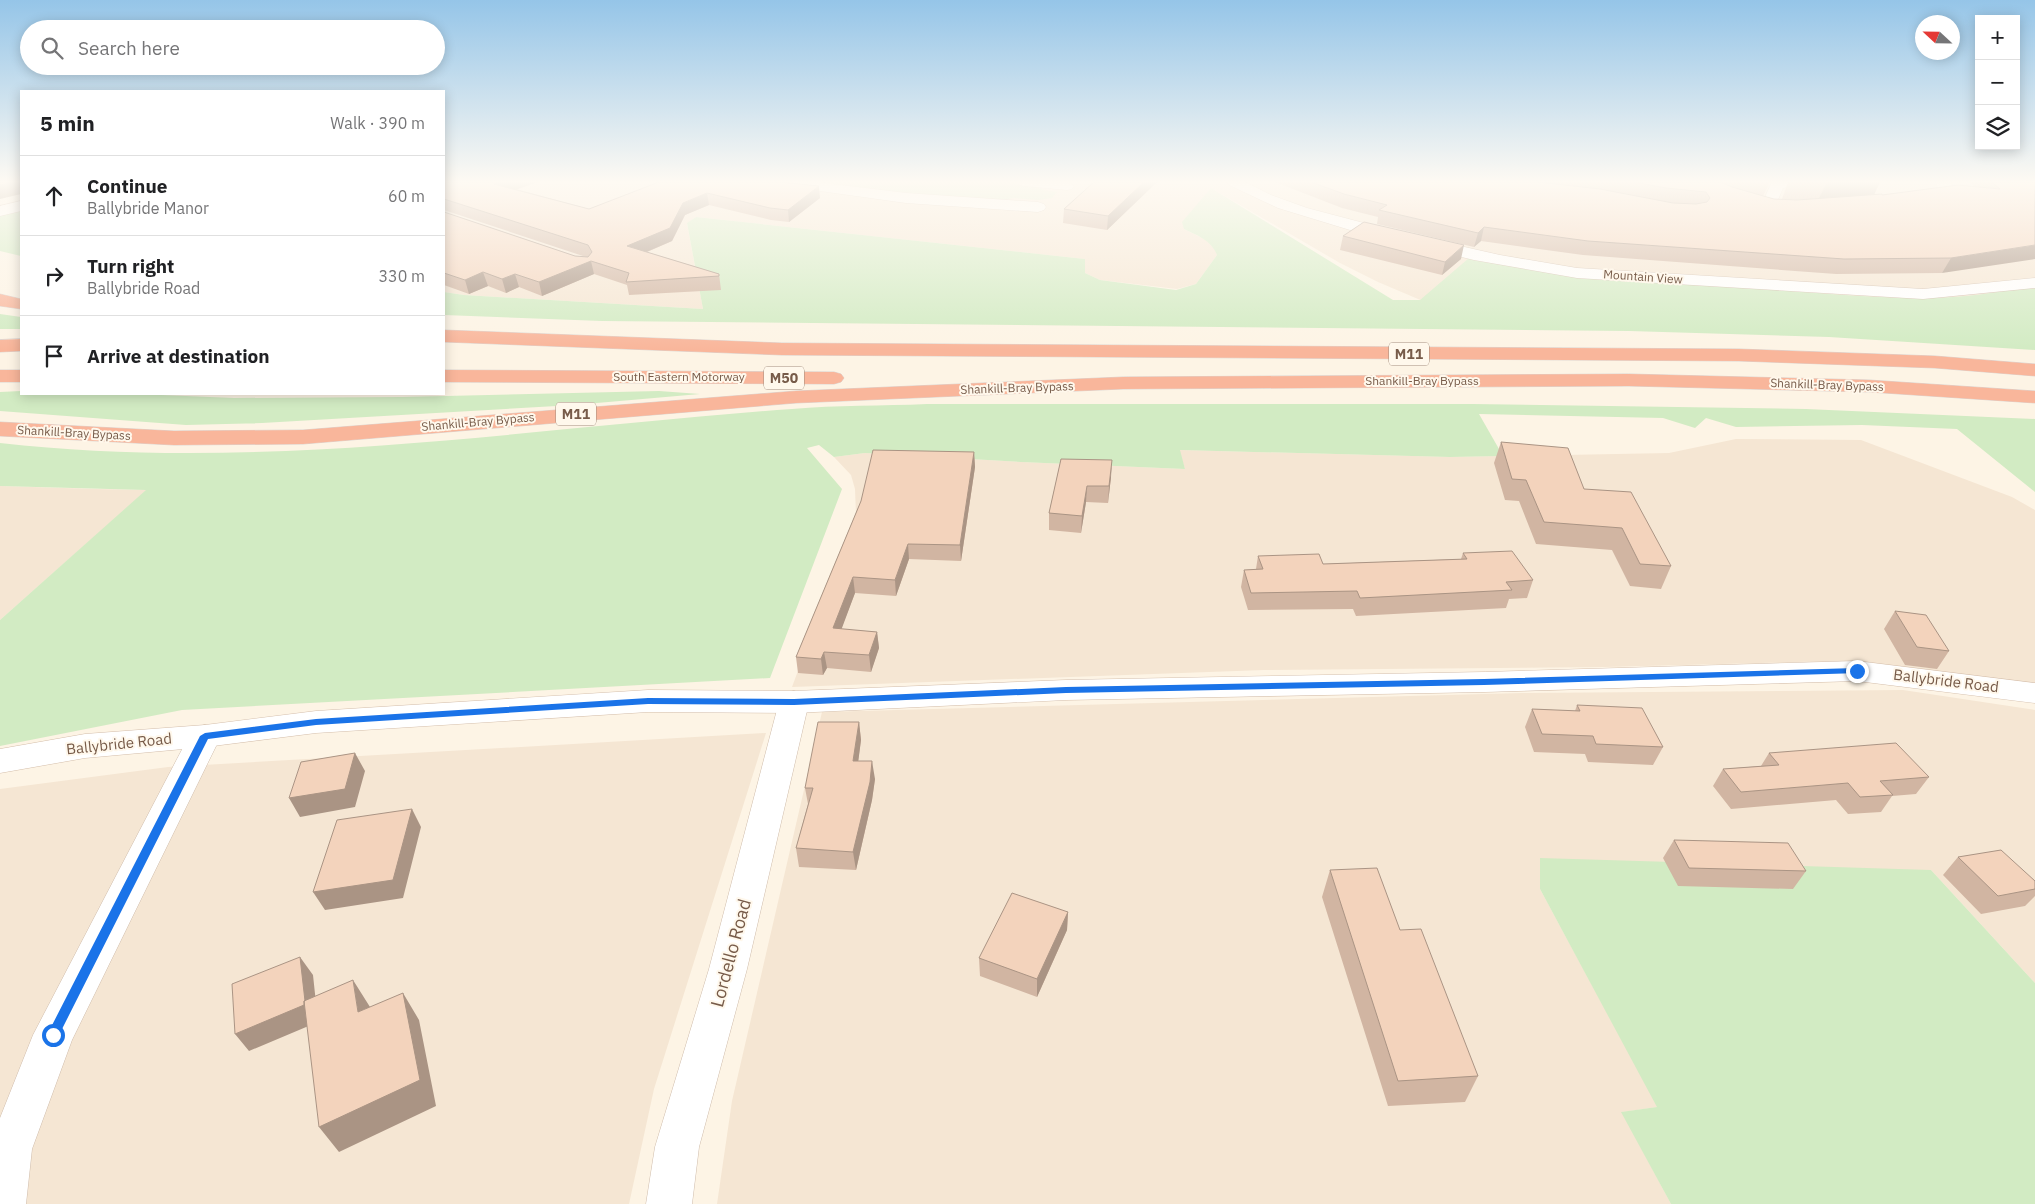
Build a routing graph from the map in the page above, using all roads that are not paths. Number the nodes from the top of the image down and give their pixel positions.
1 (1404, 238) edge
2 (2035, 283) edge
3 (0, 300) edge
4 (20, 304) edge
5 (445, 336) edge
6 (0, 346) edge
7 (20, 346) edge
8 (445, 347) edge
9 (782, 349) junction
10 (2035, 370) edge
11 (0, 376) edge
12 (20, 376) edge
13 (445, 376) edge
14 (1123, 383) junction
15 (2035, 397) edge
16 (0, 429) edge
17 (2035, 693) edge
18 (794, 702) junction
19 (205, 736) junction
20 (0, 762) edge
21 (3, 1204) edge
22 (669, 1204) edge

1 - 2 street, Mountain View
3 - 4 highway
5 - 9 highway, Shankill-Bray Bypass / M11
6 - 7 highway
8 - 9 highway, South Eastern Motorway / M50
9 - 10 highway, Shankill-Bray Bypass / M11
11 - 12 highway
13 - 14 highway, South Eastern Motorway / M50
14 - 15 highway, Shankill-Bray Bypass / M11
14 - 16 highway, Shankill-Bray Bypass / M11
17 - 18 street, Ballybride Road
18 - 19 street, Ballybride Road
18 - 22 street, Lordello Road
19 - 20 street, Ballybride Road
19 - 21 street

